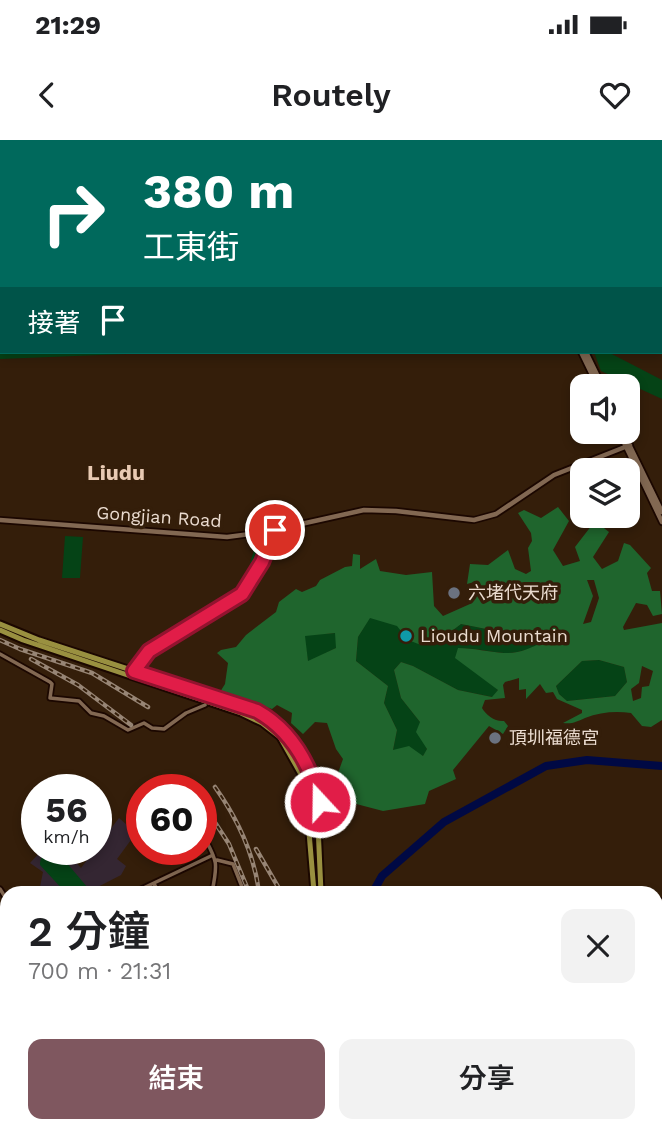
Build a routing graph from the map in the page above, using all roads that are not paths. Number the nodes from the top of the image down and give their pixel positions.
1 (584, 354) edge
2 (595, 374) edge
3 (628, 446) junction
4 (662, 512) edge
5 (0, 520) edge
6 (662, 522) edge
7 (275, 530) junction
8 (0, 624) edge
9 (0, 630) edge
10 (0, 654) edge
11 (133, 674) junction
12 (205, 705) dead end
13 (217, 860) joint
14 (193, 865) edge
15 (154, 884) joint
16 (149, 886) edge
17 (213, 886) edge
18 (242, 886) edge
19 (317, 886) edge

1 - 2 street
3 - 4 street
3 - 6 street
3 - 7 street, Gongjian Road
5 - 7 street, Gongjian Road
7 - 11 street
8 - 11 main road
9 - 11 main road
10 - 12 street
11 - 19 main road
13 - 17 street
13 - 18 street
14 - 15 street
15 - 16 street

